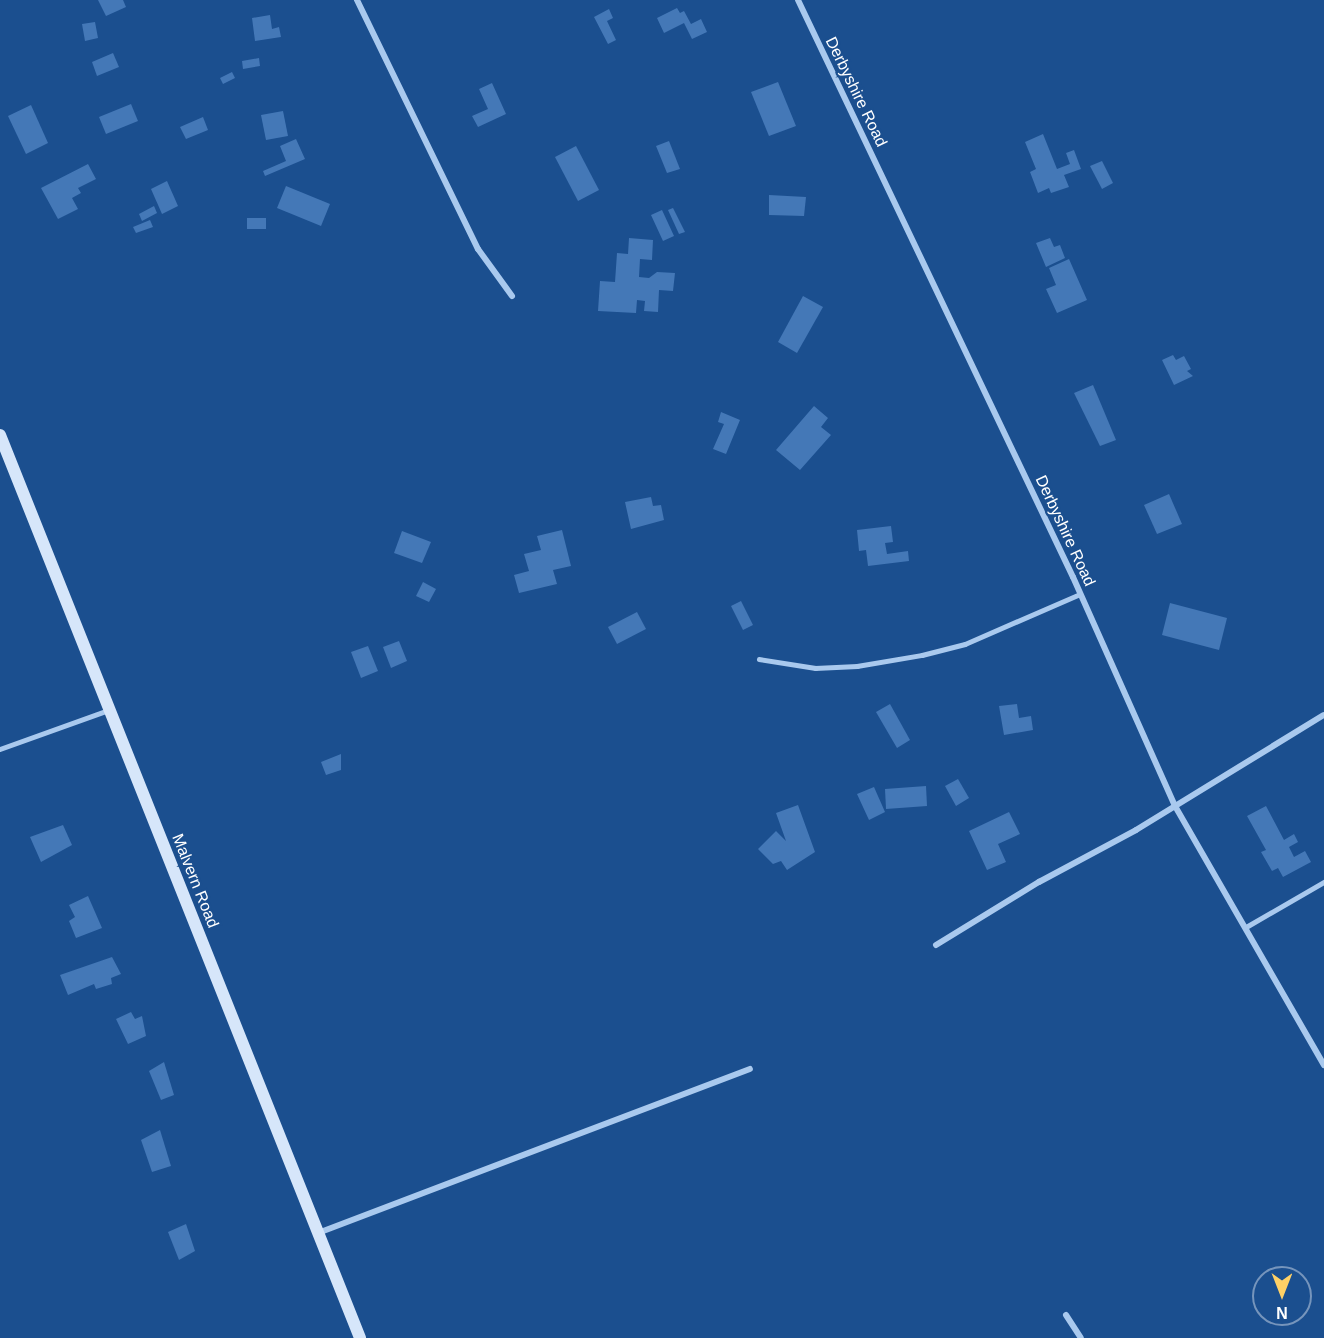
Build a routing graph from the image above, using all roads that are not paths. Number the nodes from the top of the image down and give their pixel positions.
1 (357, 0) edge
2 (798, 0) edge
3 (512, 296) dead end
4 (0, 435) edge
5 (1080, 594) junction
6 (759, 659) dead end
7 (109, 710) junction
8 (1324, 715) edge
9 (0, 749) edge
10 (1175, 806) junction
11 (1324, 882) edge
12 (1246, 927) junction
13 (936, 945) dead end
14 (1324, 1065) edge
15 (750, 1069) dead end
16 (317, 1233) junction
17 (1066, 1316) dead end
18 (360, 1338) edge
19 (1081, 1338) edge

1 - 3 street
2 - 5 street, Derbyshire Road
4 - 7 main road, Malvern Road
5 - 6 lane
5 - 10 street, Derbyshire Road
7 - 9 lane
7 - 16 main road, Malvern Road
8 - 10 street
10 - 12 street, Derbyshire Road
10 - 13 street
11 - 12 lane
12 - 14 street, Derbyshire Road
15 - 16 street
16 - 18 main road, Malvern Road
17 - 19 street

